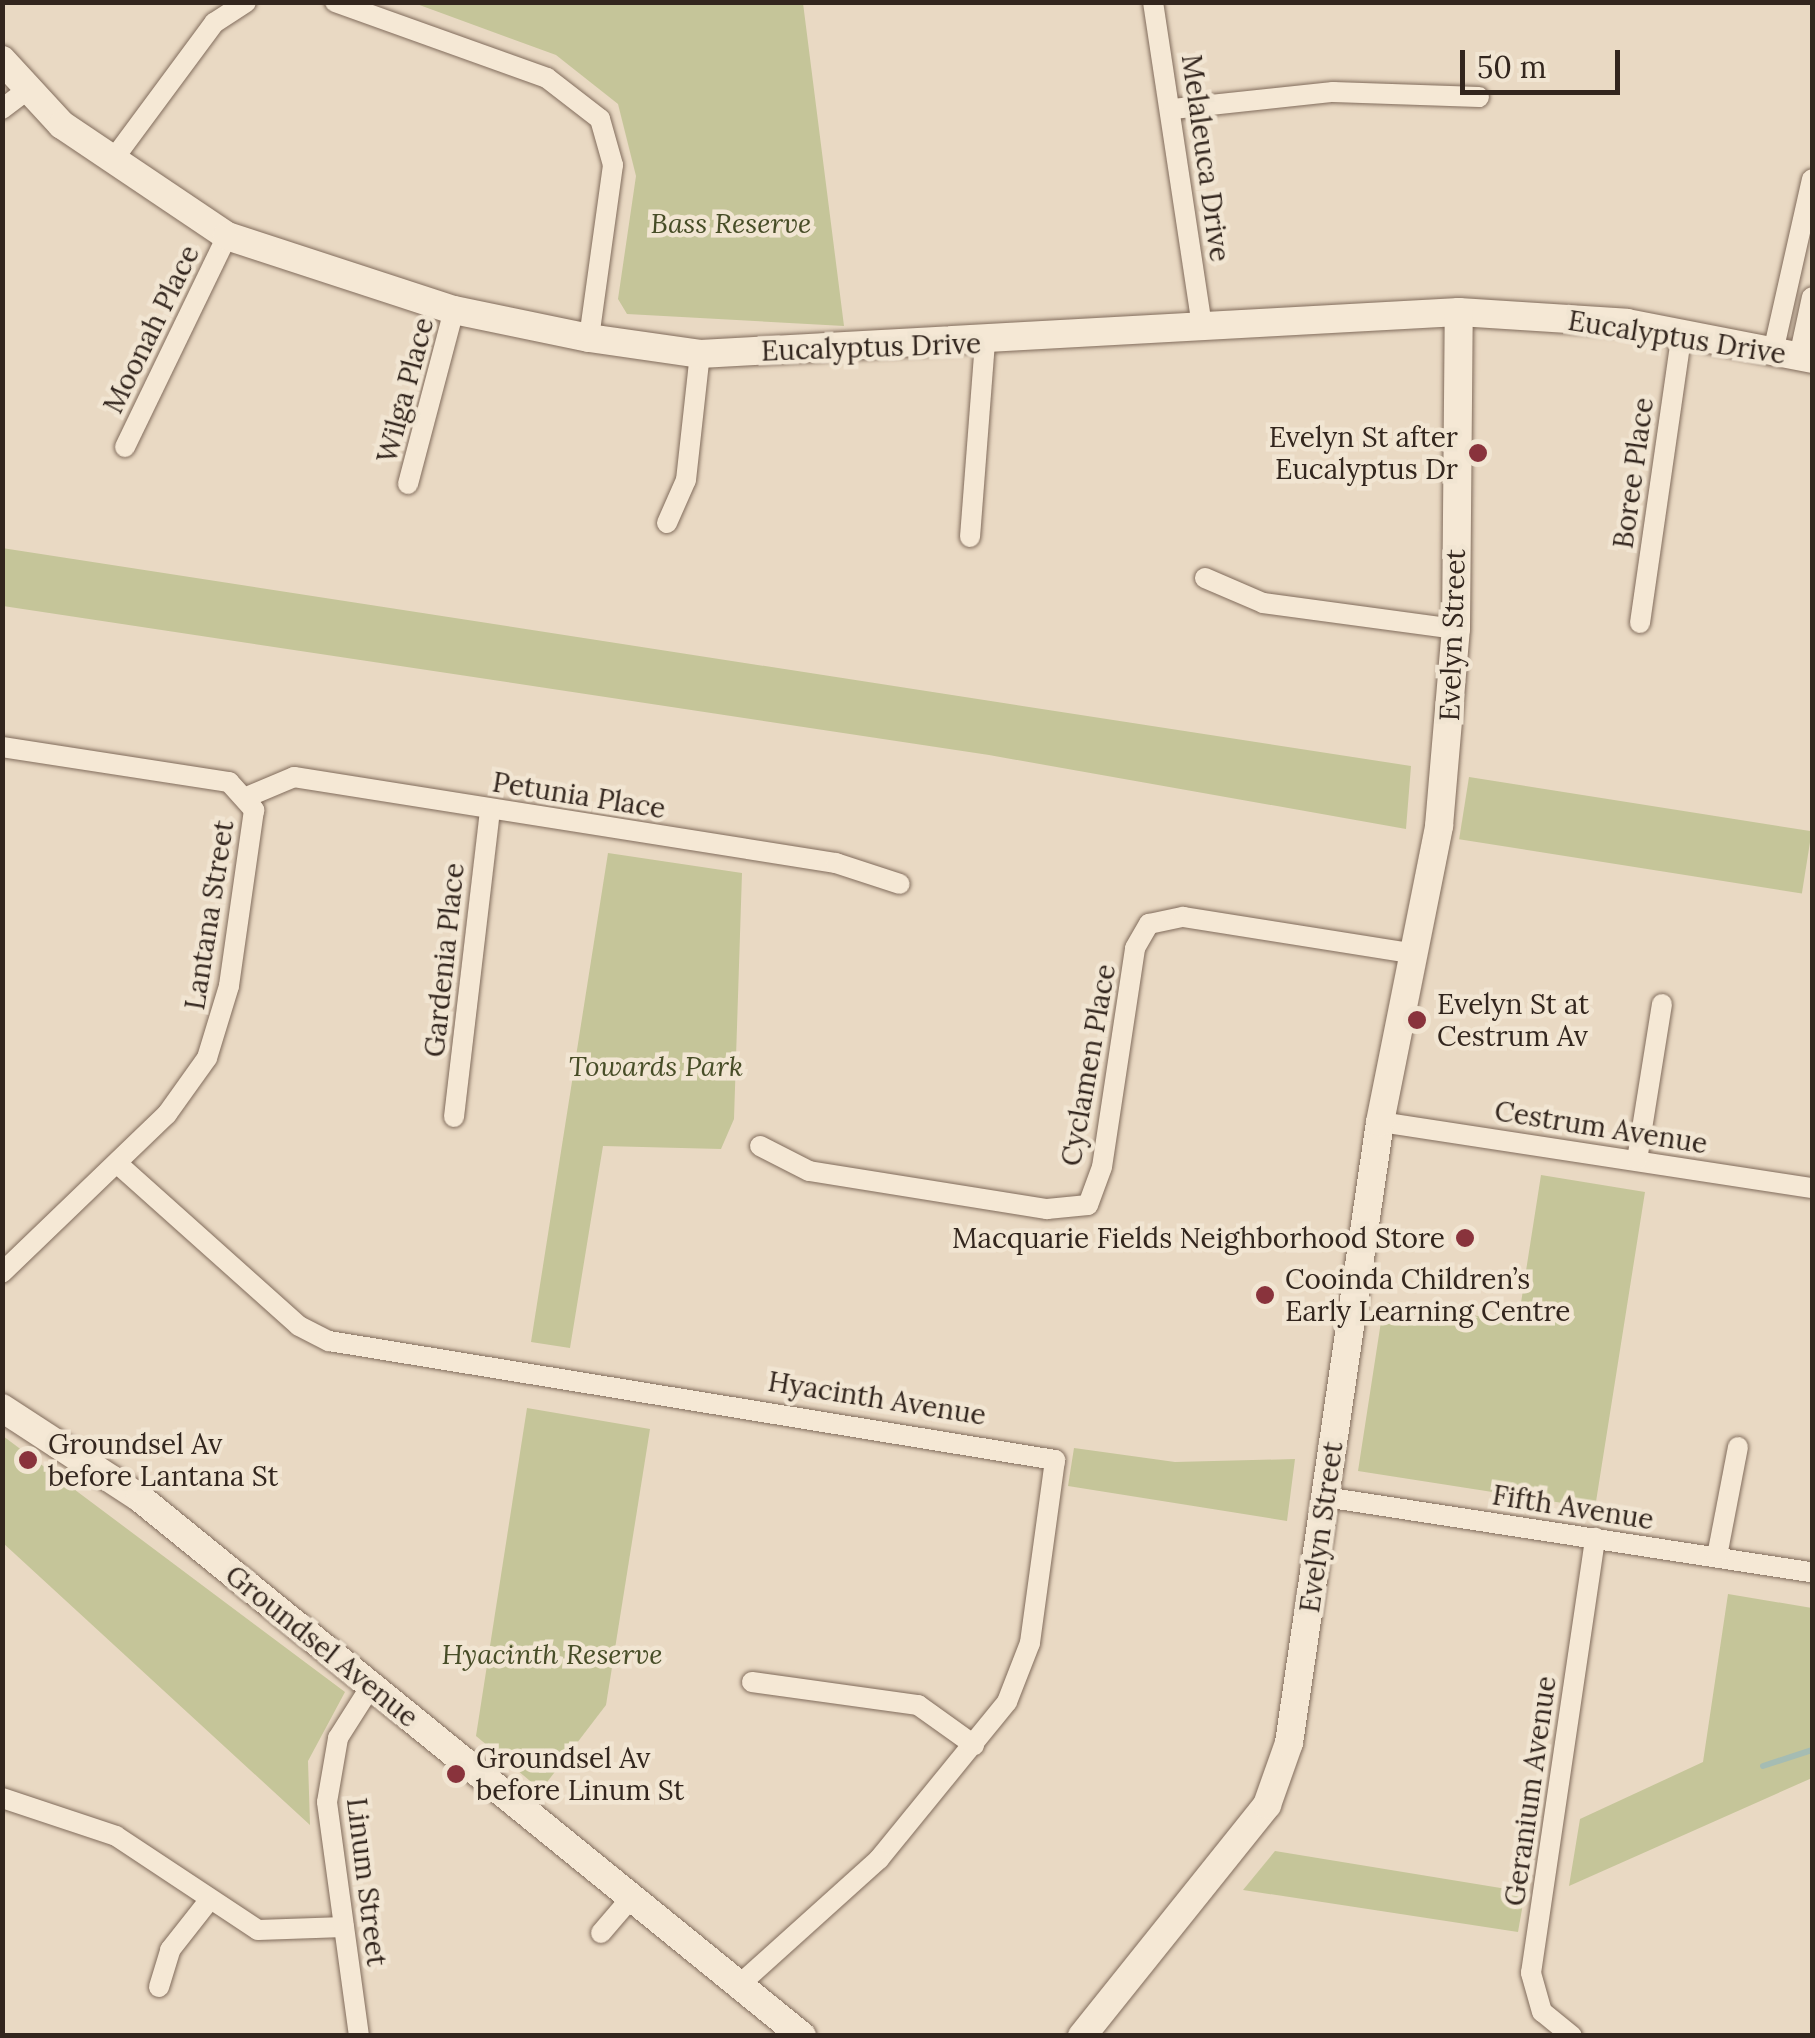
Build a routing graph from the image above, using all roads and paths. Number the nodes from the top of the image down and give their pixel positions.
1 (246, 2) edge
2 (336, 2) edge
3 (1155, 9) edge
4 (2, 60) edge
5 (27, 90) junction
6 (1479, 98) dead end
7 (2, 109) edge
8 (1173, 109) junction
9 (112, 161) junction
10 (1812, 179) edge
11 (227, 236) junction
12 (1812, 297) edge
13 (454, 310) junction
14 (1451, 312) junction
15 (1201, 322) junction
16 (1682, 331) junction
17 (589, 338) junction
18 (985, 344) junction
19 (700, 354) junction
20 (1795, 356) edge
21 (124, 446) dead end
22 (408, 484) dead end
23 (666, 523) dead end
24 (970, 537) dead end
25 (1205, 578) dead end
26 (1640, 623) dead end
27 (1449, 628) junction
28 (2, 747) edge
29 (249, 796) junction
30 (490, 809) junction
31 (900, 884) dead end
32 (1410, 954) junction
33 (1662, 1004) dead end
34 (454, 1117) dead end
35 (1380, 1122) junction
36 (760, 1146) dead end
37 (1637, 1160) junction
38 (119, 1165) junction
39 (1812, 1188) edge
40 (2, 1273) edge
41 (2, 1408) edge
42 (1738, 1447) dead end
43 (1325, 1497) junction
44 (1595, 1538) junction
45 (1717, 1556) junction
46 (1812, 1572) edge
47 (752, 1682) dead end
48 (371, 1686) junction
49 (974, 1745) junction
50 (3, 1799) edge
51 (631, 1898) junction
52 (207, 1903) junction
53 (344, 1927) junction
54 (600, 1933) dead end
55 (739, 1985) junction
56 (159, 1988) dead end
57 (360, 2036) edge
58 (802, 2036) edge
59 (1082, 2036) edge
60 (1572, 2036) edge

1 - 9 street
2 - 17 street
3 - 8 street, Melaleuca Drive
4 - 5 street, Eucalyptus Drive
5 - 7 street
5 - 9 street, Eucalyptus Drive
6 - 8 street
8 - 15 street, Melaleuca Drive
9 - 11 street, Eucalyptus Drive
10 - 20 street
11 - 13 street, Eucalyptus Drive
11 - 21 street, Moonah Place
12 - 20 street
13 - 17 street, Eucalyptus Drive
13 - 22 street, Wilga Place
14 - 15 street, Eucalyptus Drive
14 - 16 street, Eucalyptus Drive
14 - 27 street, Evelyn Street
15 - 18 street, Eucalyptus Drive
16 - 20 street, Eucalyptus Drive
16 - 26 street, Boree Place
17 - 19 street, Eucalyptus Drive
18 - 19 street, Eucalyptus Drive
18 - 24 street
19 - 23 street
25 - 27 street
27 - 32 street, Evelyn Street
28 - 29 street, Lantana Street
29 - 30 street, Petunia Place
29 - 38 street, Lantana Street
30 - 31 street, Petunia Place
30 - 34 street, Gardenia Place
32 - 35 street, Evelyn Street
32 - 36 street, Cyclamen Place
33 - 37 street
35 - 37 street, Cestrum Avenue
35 - 43 street, Evelyn Street
37 - 39 street, Cestrum Avenue
38 - 40 street, Lantana Street
38 - 49 street, Hyacinth Avenue
41 - 48 street, Groundsel Avenue
42 - 45 street
43 - 44 street, Fifth Avenue
43 - 59 street, Evelyn Street
44 - 45 street, Fifth Avenue
44 - 60 street, Geranium Avenue
45 - 46 street, Fifth Avenue
47 - 49 street
48 - 51 street, Groundsel Avenue
48 - 53 street, Linum Street
49 - 55 street, Hyacinth Avenue
50 - 52 street
51 - 54 street
51 - 55 street, Groundsel Avenue
52 - 53 street
52 - 56 street
53 - 57 street, Linum Street
55 - 58 street, Groundsel Avenue

